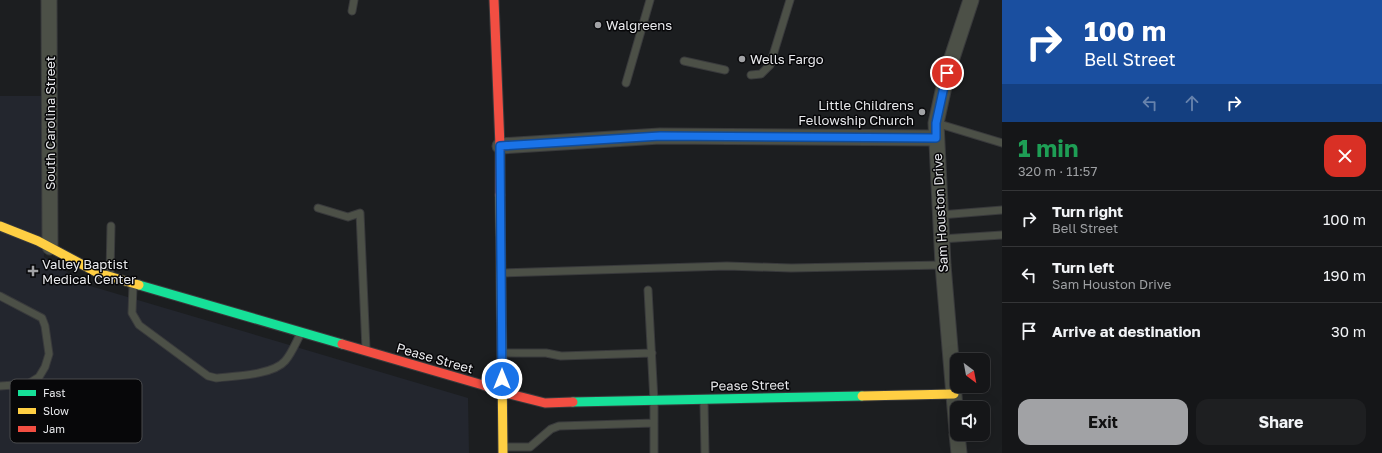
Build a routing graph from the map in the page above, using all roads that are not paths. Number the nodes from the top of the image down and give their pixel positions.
1 (49, 0) edge
2 (354, 0) edge
3 (494, 0) edge
4 (650, 0) edge
5 (790, 0) edge
6 (971, 0) edge
7 (352, 11) dead end
8 (684, 61) dead end
9 (725, 70) dead end
10 (751, 75) dead end
11 (626, 84) dead end
12 (936, 123) junction
13 (936, 138) junction
14 (1002, 142) edge
15 (500, 146) junction
16 (318, 208) dead end
17 (1002, 210) edge
18 (940, 215) junction
19 (0, 226) edge
20 (111, 226) dead end
21 (1002, 235) edge
22 (941, 239) junction
23 (50, 247) junction
24 (943, 265) junction
25 (502, 273) junction
26 (110, 277) junction
27 (133, 284) junction
28 (648, 290) dead end
29 (0, 296) edge
30 (302, 333) junction
31 (366, 352) junction
32 (652, 352) junction
33 (502, 353) junction
34 (36, 379) edge
35 (10, 385) edge
36 (0, 386) edge
37 (502, 392) junction
38 (954, 394) junction
39 (704, 400) junction
40 (654, 401) junction
41 (955, 401) edge
42 (654, 424) junction
43 (958, 441) edge
44 (503, 450) edge
45 (654, 453) edge
46 (705, 453) edge
47 (959, 453) edge

1 - 23 street, South Carolina Street
2 - 7 lane
3 - 15 street
4 - 11 lane
5 - 10 lane
6 - 12 street, Sam Houston Drive
8 - 9 lane
12 - 13 street, Sam Houston Drive
12 - 14 lane
13 - 15 street
13 - 18 street, Sam Houston Drive
15 - 25 street
16 - 31 lane
17 - 18 lane
18 - 22 street, Sam Houston Drive
19 - 23 street, Pease Street
20 - 26 lane
21 - 22 lane
22 - 24 street, Sam Houston Drive
23 - 26 street, Pease Street
24 - 25 lane
24 - 38 street, Sam Houston Drive
25 - 33 street
26 - 27 street, Pease Street
27 - 30 street, Pease Street
27 - 30 lane
28 - 32 lane
29 - 34 lane
30 - 31 street, Pease Street
31 - 37 street, Pease Street
32 - 33 lane
32 - 40 lane
33 - 37 street
35 - 36 lane
37 - 40 street, Pease Street
37 - 44 street
38 - 39 street, Pease Street
38 - 41 street, Sam Houston Drive
39 - 40 street, Pease Street
39 - 46 lane
40 - 42 lane
42 - 44 lane
42 - 45 lane
43 - 47 street

